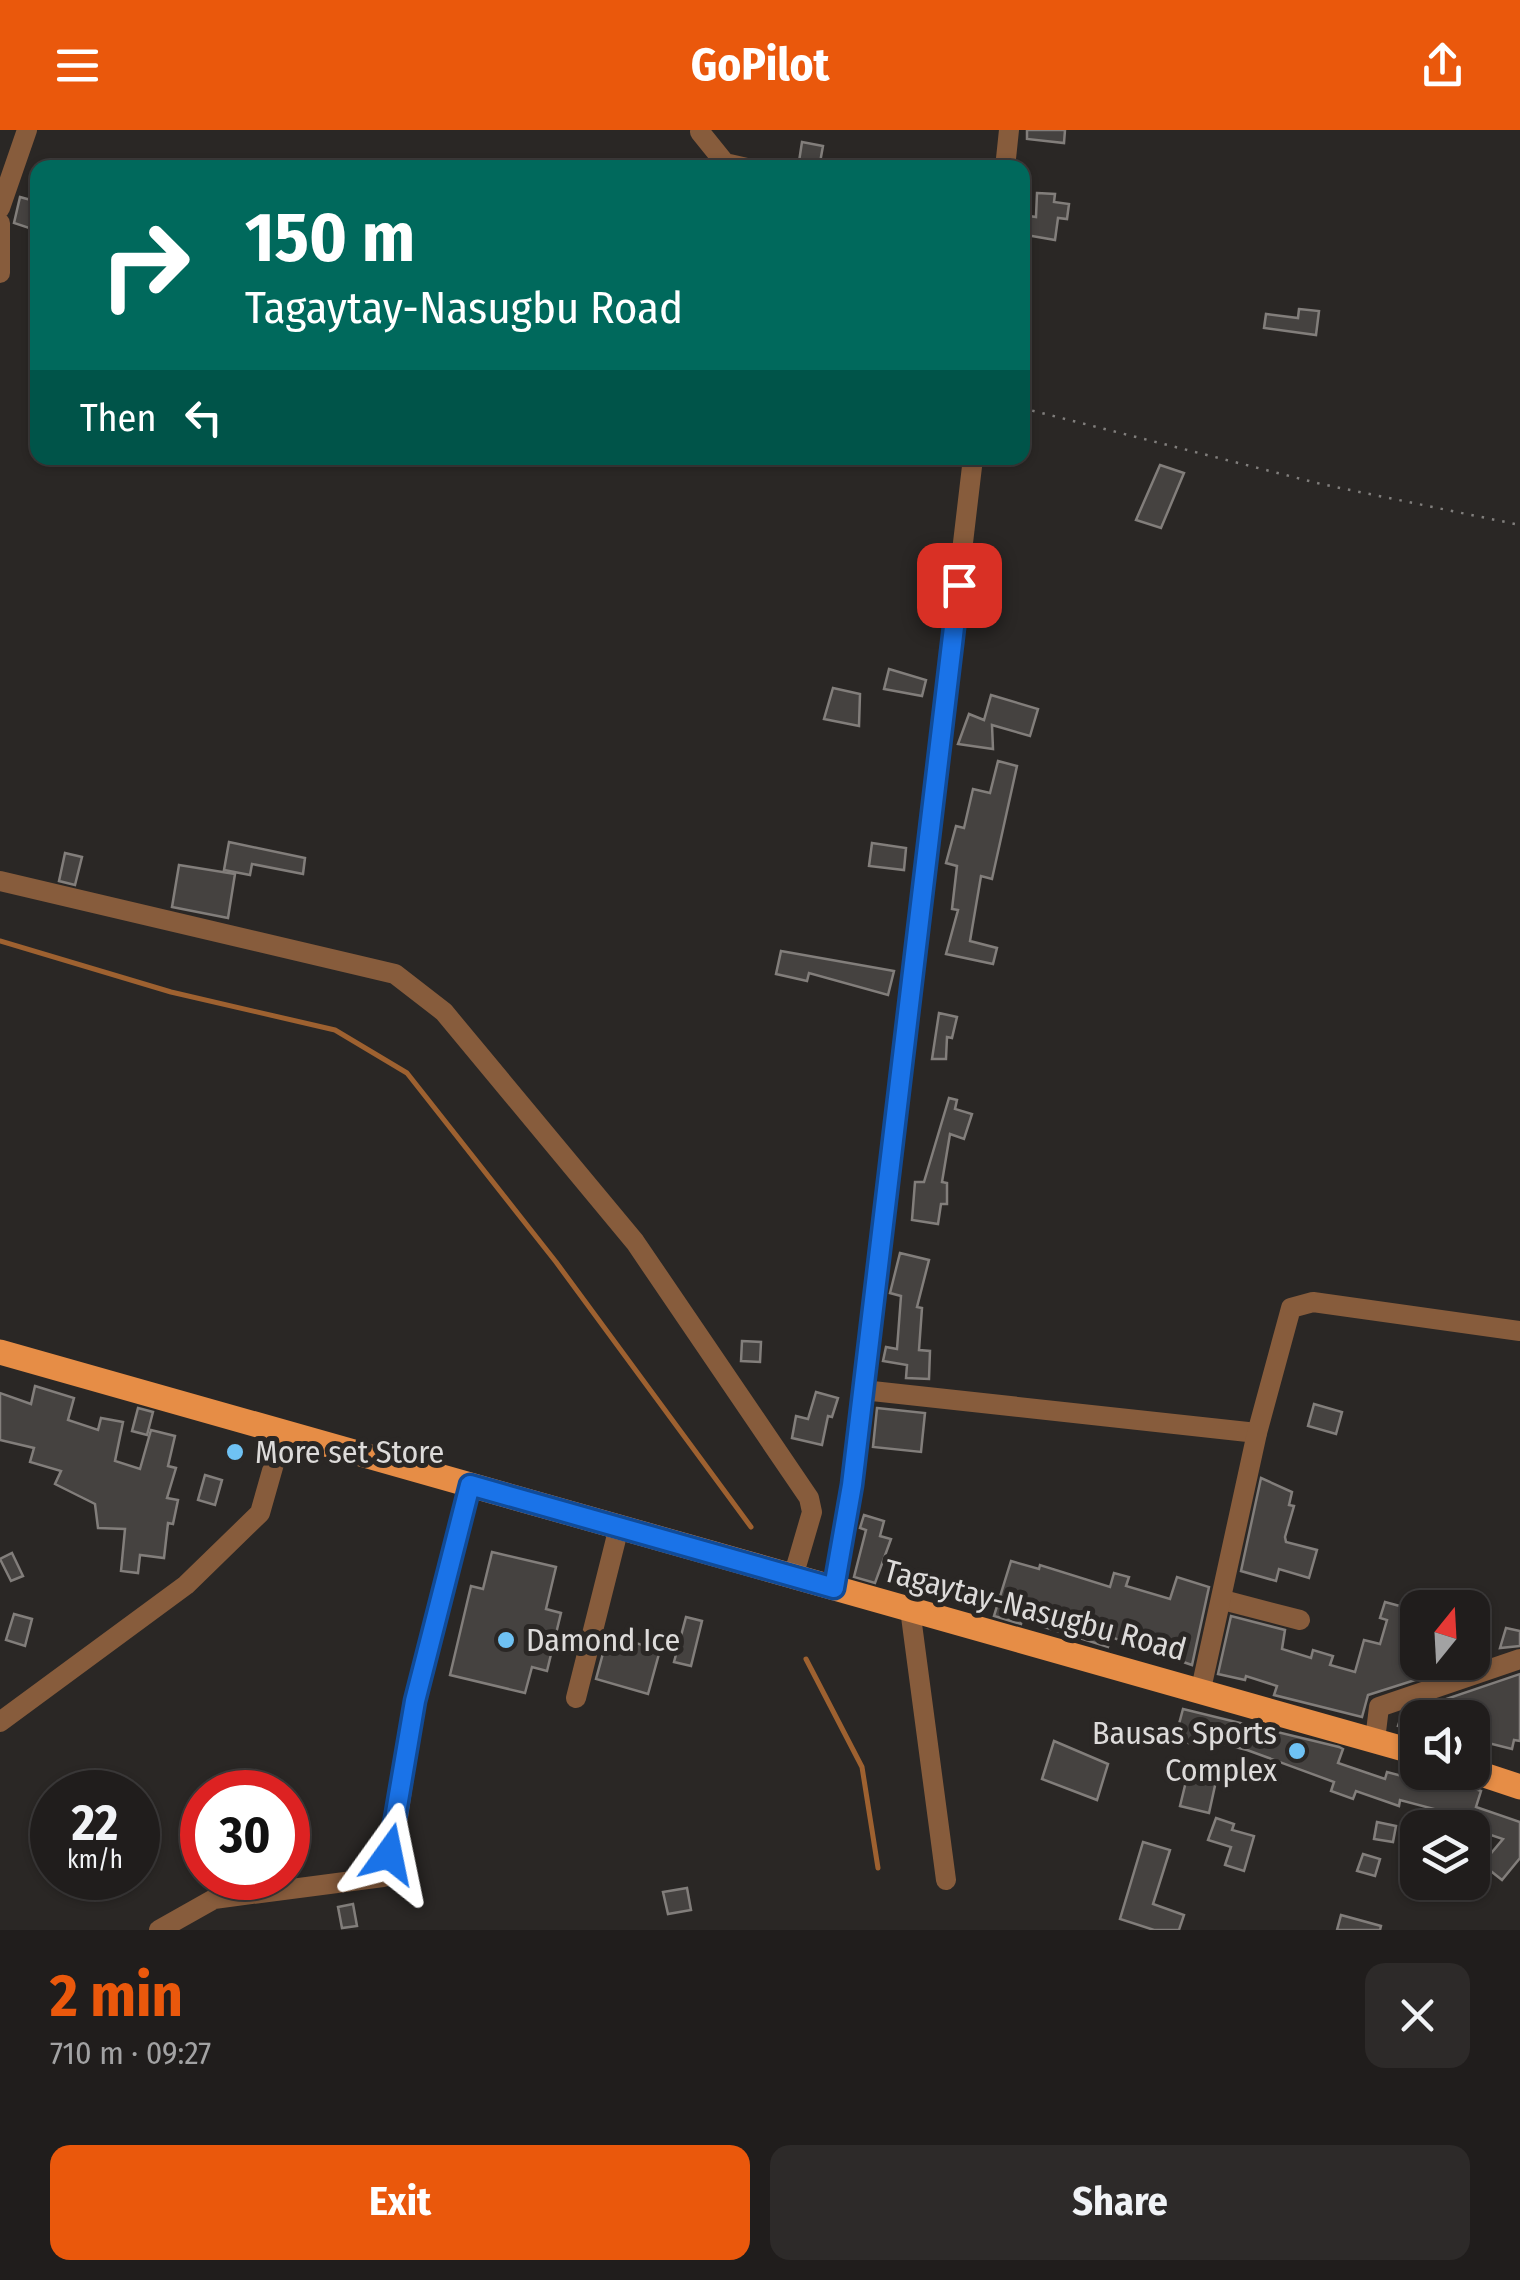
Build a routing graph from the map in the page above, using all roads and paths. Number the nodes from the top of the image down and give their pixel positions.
1 (27, 130) edge
2 (1009, 130) edge
3 (700, 132) edge
4 (723, 160) edge
5 (1006, 160) edge
6 (0, 208) edge
7 (0, 223) edge
8 (0, 273) edge
9 (1030, 410) edge
10 (972, 465) edge
11 (1520, 526) edge
12 (0, 881) edge
13 (1520, 1331) edge
14 (0, 1352) edge
15 (863, 1390) junction
16 (283, 1432) junction
17 (1257, 1433) junction
18 (470, 1485) junction
19 (619, 1527) junction
20 (793, 1577) junction
21 (834, 1588) junction
22 (1223, 1600) junction
23 (910, 1610) junction
24 (1300, 1620) dead end
25 (1520, 1658) edge
26 (1200, 1689) junction
27 (576, 1698) dead end
28 (0, 1722) edge
29 (1374, 1740) junction
30 (1400, 1748) edge
31 (1490, 1777) edge
32 (1520, 1787) edge
33 (946, 1880) dead end
34 (158, 1930) edge

1 - 6 street
2 - 5 street
3 - 4 street
7 - 8 street
9 - 11 path
10 - 15 street
12 - 20 street
13 - 17 street
14 - 16 main road, Tagaytay-Nasugbu Road
15 - 17 street
15 - 21 street
16 - 18 main road, Tagaytay-Nasugbu Road
16 - 28 street
17 - 22 street
18 - 19 main road, Tagaytay-Nasugbu Road
18 - 34 street
19 - 20 main road, Tagaytay-Nasugbu Road
19 - 27 street
20 - 21 main road, Tagaytay-Nasugbu Road
21 - 23 main road, Tagaytay-Nasugbu Road
22 - 24 street
22 - 26 street
23 - 26 main road, Tagaytay-Nasugbu Road
23 - 33 street
25 - 29 street
26 - 29 main road, Tagaytay-Nasugbu Road
29 - 30 main road, Tagaytay-Nasugbu Road
31 - 32 main road

